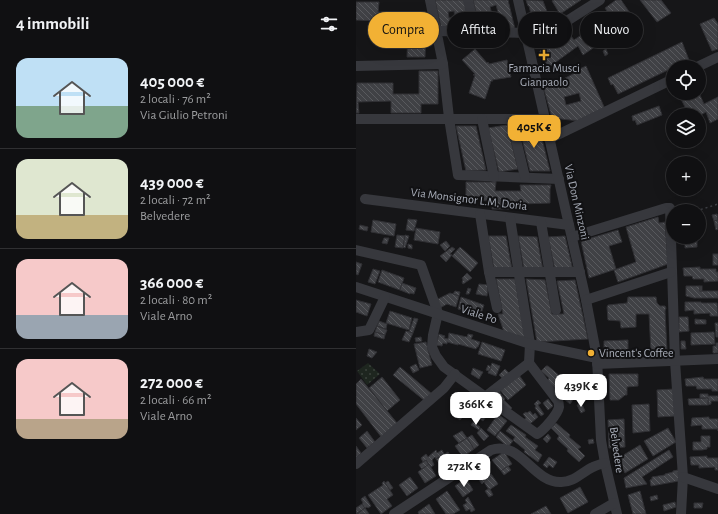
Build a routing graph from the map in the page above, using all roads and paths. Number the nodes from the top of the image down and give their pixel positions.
1 (430, 0) edge
2 (468, 0) edge
3 (518, 0) edge
4 (600, 0) edge
5 (432, 12) edge
6 (471, 12) edge
7 (521, 12) edge
8 (572, 18) edge
9 (439, 45) edge
10 (530, 48) edge
11 (718, 57) edge
12 (706, 63) edge
13 (443, 64) junction
14 (356, 66) edge
15 (666, 82) edge
16 (449, 118) junction
17 (356, 119) edge
18 (482, 119) junction
19 (511, 119) junction
20 (545, 119) junction
21 (549, 139) junction
22 (494, 177) junction
23 (525, 177) junction
24 (559, 179) junction
25 (366, 199) dead end
26 (718, 204) edge
27 (706, 208) edge
28 (480, 214) junction
29 (510, 218) junction
30 (541, 222) junction
31 (569, 225) junction
32 (572, 237) junction
33 (356, 250) edge
34 (489, 272) junction
35 (580, 272) junction
36 (672, 272) junction
37 (519, 273) junction
38 (550, 273) junction
39 (356, 287) edge
40 (384, 297) junction
41 (586, 300) junction
42 (497, 308) dead end
43 (556, 310) dead end
44 (438, 313) junction
45 (356, 332) edge
46 (530, 344) junction
47 (718, 359) edge
48 (597, 361) junction
49 (675, 361) junction
50 (529, 363) junction
51 (455, 374) junction
52 (485, 397) junction
53 (605, 463) junction
54 (356, 464) edge
55 (683, 477) junction
56 (718, 489) edge
57 (614, 503) junction
58 (394, 514) edge
59 (595, 514) edge
60 (617, 514) edge
61 (681, 514) edge

1 - 5 street
2 - 6 street
3 - 7 street, Via Don Minzoni
4 - 8 street
9 - 13 street
10 - 20 street, Via Don Minzoni
11 - 12 street
13 - 14 street
13 - 16 street
15 - 21 street
16 - 17 street
16 - 18 street
16 - 22 street
18 - 19 street
18 - 22 street
19 - 20 street
19 - 23 street
20 - 21 street, Via Don Minzoni
21 - 24 street, Via Don Minzoni
22 - 23 street
23 - 24 street
24 - 31 street, Via Don Minzoni
25 - 28 street, Via Monsignor L.M. Doria
26 - 27 path
28 - 29 street, Via Monsignor L.M. Doria
28 - 34 street
29 - 30 street, Via Monsignor L.M. Doria
29 - 37 street
30 - 31 street, Via Monsignor L.M. Doria
30 - 38 street
31 - 32 street, Via Don Minzoni
32 - 35 street, Via Don Minzoni
32 - 36 street
33 - 44 street
34 - 37 street
34 - 42 street
35 - 38 street
35 - 41 street, Via Don Minzoni
36 - 41 street
36 - 49 street
37 - 38 street
37 - 46 street
38 - 43 street
39 - 40 street, Viale Po
40 - 44 street, Viale Po
40 - 45 street
41 - 48 street, Via Don Minzoni
44 - 46 street, Viale Po
44 - 51 street
46 - 48 street, Viale Po
46 - 50 street
47 - 49 street, Viale Po
48 - 49 street, Viale Po
48 - 53 street, Belvedere
49 - 55 street
50 - 52 street
50 - 52 street
51 - 52 street
51 - 54 street
53 - 57 street, Belvedere
53 - 58 street
55 - 56 street
55 - 61 street
57 - 59 street
57 - 60 street, Belvedere

